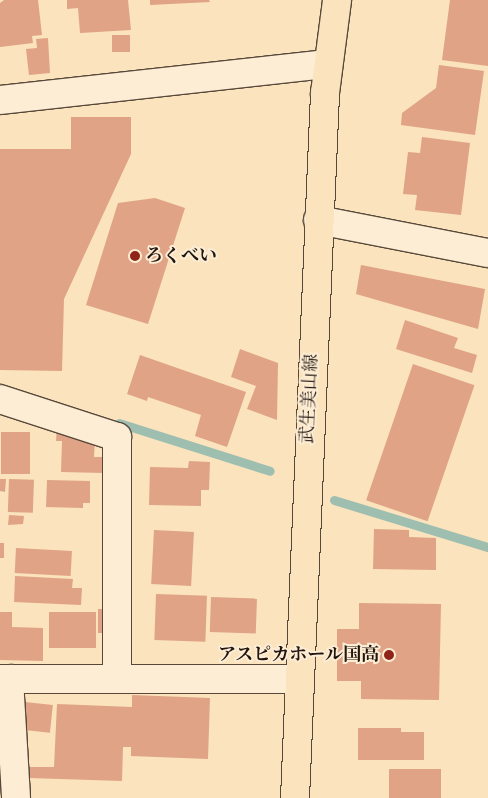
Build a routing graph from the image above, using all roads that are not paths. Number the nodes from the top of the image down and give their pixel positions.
1 (337, 0) edge
2 (327, 64) junction
3 (0, 100) edge
4 (318, 220) junction
5 (488, 253) edge
6 (0, 399) edge
7 (5, 679) edge
8 (117, 679) junction
9 (298, 679) junction
10 (16, 798) edge
11 (295, 798) edge

1 - 2 main road, 武生美山線
2 - 3 street
2 - 4 main road, 武生美山線
4 - 5 street
4 - 9 main road, 武生美山線
6 - 8 street
7 - 8 street
7 - 10 street
8 - 9 street
9 - 11 main road, 武生美山線

